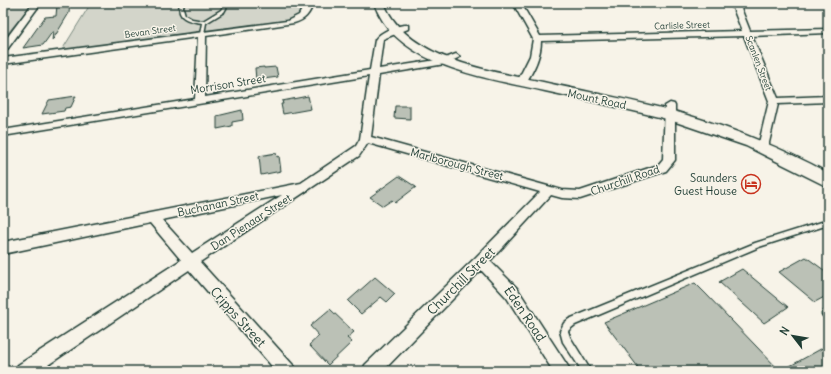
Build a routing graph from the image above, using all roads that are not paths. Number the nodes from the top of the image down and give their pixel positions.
1 (37, 3) edge
2 (182, 3) edge
3 (227, 3) edge
4 (309, 3) edge
5 (379, 3) edge
6 (389, 3) edge
7 (518, 3) edge
8 (735, 3) edge
9 (204, 22) junction
10 (401, 29) junction
11 (828, 31) edge
12 (747, 32) junction
13 (202, 34) junction
14 (537, 39) junction
15 (3, 49) edge
16 (451, 59) junction
17 (3, 61) edge
18 (374, 74) junction
19 (524, 79) junction
20 (828, 99) edge
21 (200, 100) junction
22 (774, 100) junction
23 (670, 110) junction
24 (3, 133) edge
25 (365, 139) junction
26 (764, 142) junction
27 (828, 168) edge
28 (828, 181) edge
29 (307, 186) junction
30 (549, 190) junction
31 (152, 217) junction
32 (828, 222) edge
33 (3, 248) edge
34 (481, 261) junction
35 (190, 262) junction
36 (24, 371) edge
37 (287, 371) edge
38 (371, 371) edge
39 (563, 371) edge
40 (587, 371) edge

1 - 15 street
2 - 9 lane
3 - 9 lane
4 - 13 street, Bevan Street
5 - 10 main road, Mount Road
6 - 10 main road, Mount Road
7 - 14 street
8 - 12 street, Scanlen Street
9 - 13 lane
10 - 16 main road, Mount Road
10 - 18 street
11 - 12 street, Carlisle Street
12 - 14 street, Carlisle Street
12 - 22 street, Scanlen Street
13 - 17 street, Bevan Street
13 - 21 street
14 - 19 street
16 - 18 street, Morrison Street
16 - 19 main road, Mount Road
18 - 21 street, Morrison Street
18 - 25 street
19 - 23 main road, Mount Road
20 - 22 street
21 - 24 street, Morrison Street
22 - 26 street, Scanlen Street
23 - 26 main road, Mount Road
23 - 30 street, Churchill Road
25 - 29 street, Dan Pienaar Street
25 - 30 street, Marlborough Street
26 - 27 main road, Mount Road
26 - 28 main road, Mount Road
29 - 31 street, Buchanan Street
29 - 35 street, Dan Pienaar Street
30 - 34 street, Churchill Street
31 - 33 street, Buchanan Street
31 - 35 street
32 - 40 lane
34 - 38 street, Churchill Street
34 - 39 street, Eden Road
35 - 36 street, Dan Pienaar Street
35 - 37 street, Cripps Street

